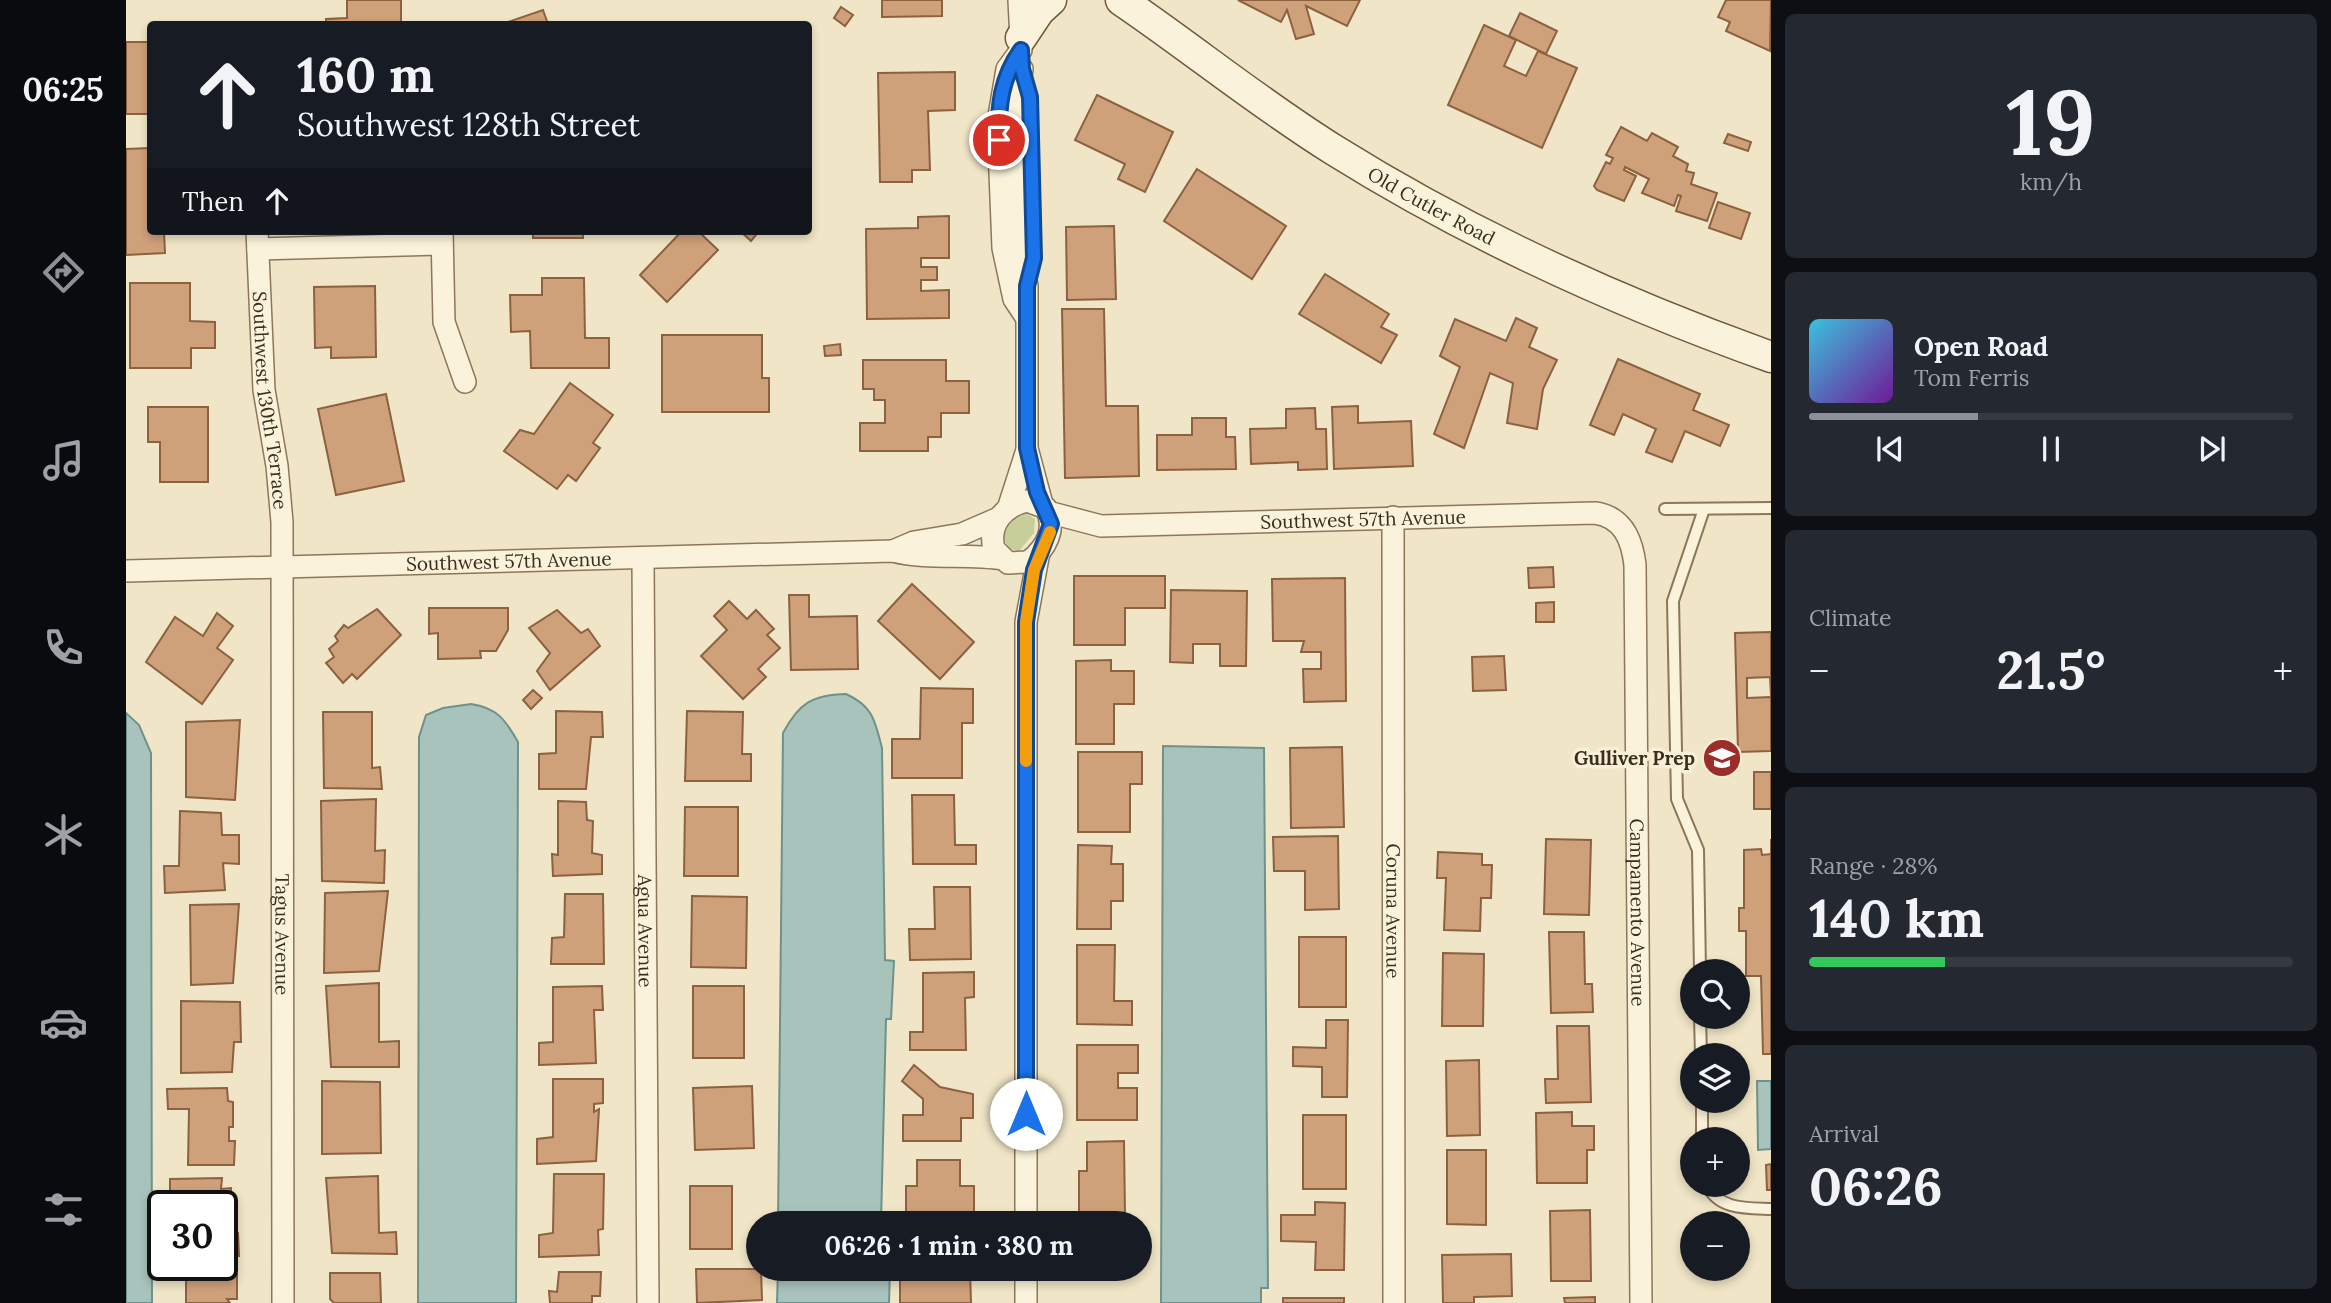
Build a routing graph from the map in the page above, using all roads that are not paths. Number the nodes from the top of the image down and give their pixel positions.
1 (1019, 0) edge
2 (1051, 0) edge
3 (1121, 0) edge
4 (1021, 52) junction
5 (441, 237) edge
6 (258, 240) edge
7 (1027, 318) junction
8 (1771, 357) edge
9 (465, 382) dead end
10 (1027, 448) junction
11 (1045, 508) junction
12 (1771, 508) edge
13 (1665, 509) dead end
14 (1704, 509) junction
15 (1003, 513) junction
16 (1393, 517) junction
17 (1622, 525) joint
18 (1101, 526) junction
19 (1042, 547) junction
20 (893, 551) junction
21 (642, 559) junction
22 (1005, 561) junction
23 (281, 568) junction
24 (126, 571) edge
25 (1026, 622) junction
26 (1700, 959) edge
27 (1715, 1197) edge
28 (1771, 1209) edge
29 (1026, 1211) edge
30 (1026, 1281) edge
31 (283, 1303) edge
32 (648, 1303) edge
33 (1026, 1303) edge
34 (1394, 1303) edge
35 (1641, 1303) edge

1 - 4 street
2 - 4 main road
3 - 8 main road, Old Cutler Road
4 - 7 street
4 - 7 street
5 - 6 street
5 - 9 street
6 - 23 street, Southwest 130th Terrace
7 - 10 street
10 - 11 street
10 - 15 street
11 - 15 street
11 - 18 street, Southwest 57th Avenue
11 - 19 street
12 - 14 lane
13 - 14 lane
14 - 26 lane
15 - 20 street, Southwest 57th Avenue
15 - 22 street
16 - 17 street, Southwest 57th Avenue
16 - 18 street, Southwest 57th Avenue
16 - 34 street, Coruna Avenue
17 - 35 street, Campamento Avenue
18 - 19 street, Southwest 57th Avenue
19 - 22 street
19 - 25 street
20 - 21 street, Southwest 57th Avenue
20 - 22 street, Southwest 57th Avenue
21 - 23 street, Southwest 57th Avenue
21 - 32 street, Agua Avenue
22 - 25 street
23 - 24 street, Southwest 57th Avenue
23 - 31 street, Tagus Avenue
25 - 29 street
27 - 28 lane
30 - 33 street

